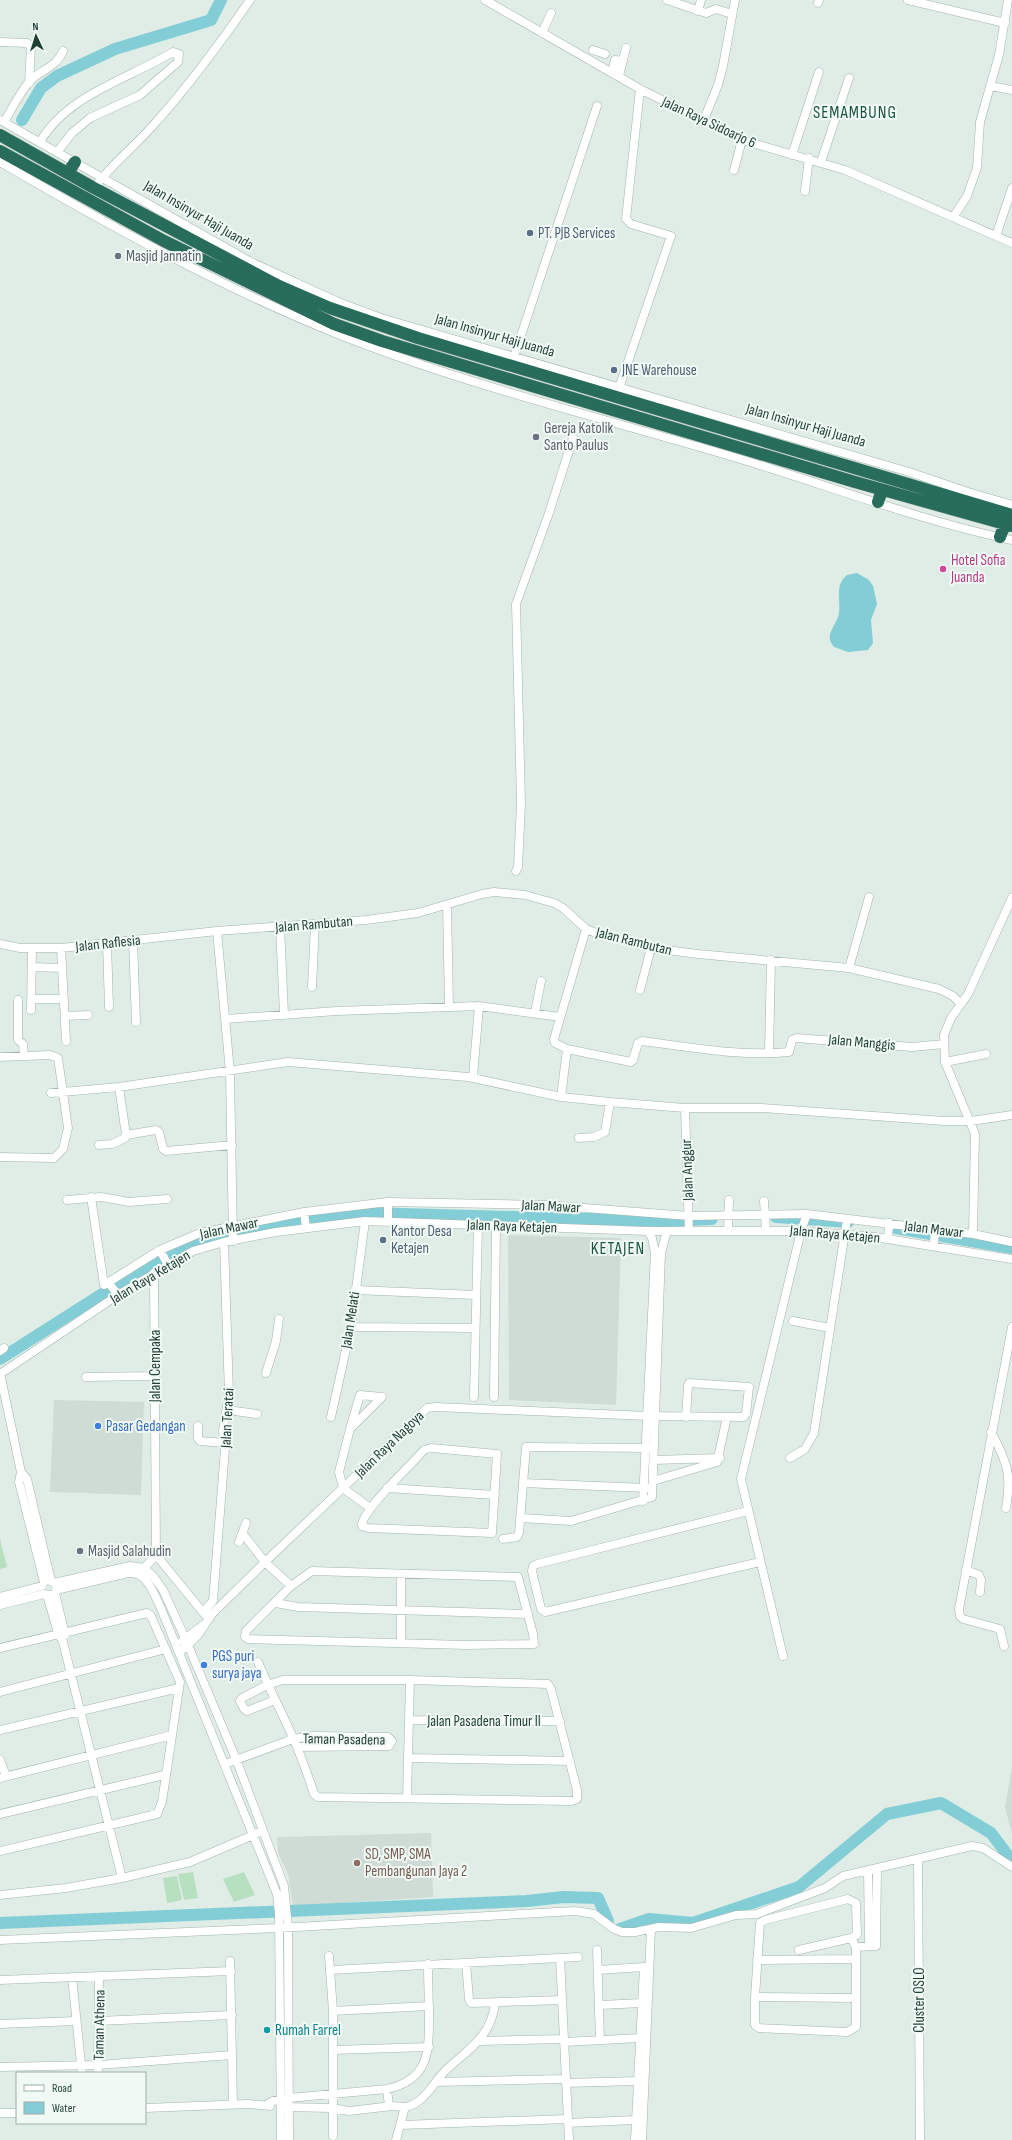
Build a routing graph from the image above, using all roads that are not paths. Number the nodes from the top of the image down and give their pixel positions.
1 (250, 0) edge
2 (485, 0) edge
3 (667, 0) edge
4 (701, 0) edge
5 (735, 0) edge
6 (908, 0) edge
7 (1008, 0) edge
8 (676, 2) edge
9 (698, 12) junction
10 (551, 13) dead end
11 (732, 14) junction
12 (1001, 22) junction
13 (542, 33) junction
14 (0, 42) edge
15 (626, 48) dead end
16 (63, 51) dead end
17 (599, 52) dead end
18 (589, 60) junction
19 (819, 72) dead end
20 (616, 74) junction
21 (849, 78) dead end
22 (29, 83) junction
23 (990, 86) junction
24 (640, 88) junction
25 (1012, 90) edge
26 (597, 106) dead end
27 (4, 122) edge
28 (703, 122) junction
29 (0, 135) edge
30 (742, 140) junction
31 (40, 142) junction
32 (0, 151) edge
33 (58, 151) junction
34 (792, 155) junction
35 (809, 158) junction
36 (0, 162) edge
37 (75, 162) junction
38 (821, 162) junction
39 (16, 166) junction
40 (734, 170) dead end
41 (68, 173) junction
42 (102, 178) junction
43 (94, 188) junction
44 (1012, 188) edge
45 (805, 191) dead end
46 (954, 216) junction
47 (171, 228) junction
48 (996, 236) junction
49 (1012, 243) edge
50 (161, 246) junction
51 (419, 334) junction
52 (514, 357) junction
53 (619, 388) junction
54 (573, 438) dead end
55 (792, 469) junction
56 (882, 490) junction
57 (878, 502) junction
58 (1012, 505) edge
59 (1010, 522) edge
60 (1000, 537) junction
61 (1012, 540) edge
62 (516, 871) dead end
63 (869, 897) dead end
64 (1012, 898) edge
65 (447, 905) junction
66 (314, 924) junction
67 (280, 928) junction
68 (586, 929) junction
69 (217, 931) junction
70 (133, 940) junction
71 (107, 943) junction
72 (0, 944) edge
73 (32, 948) junction
74 (61, 948) junction
75 (651, 948) junction
76 (771, 960) junction
77 (32, 967) junction
78 (62, 968) junction
79 (849, 968) junction
80 (541, 981) dead end
81 (312, 987) dead end
82 (640, 990) dead end
83 (31, 999) junction
84 (63, 999) junction
85 (18, 1000) dead end
86 (961, 1004) junction
87 (449, 1006) junction
88 (479, 1006) junction
89 (109, 1007) dead end
90 (31, 1010) dead end
91 (535, 1013) junction
92 (284, 1014) junction
93 (88, 1015) dead end
94 (65, 1016) junction
95 (560, 1017) junction
96 (226, 1019) junction
97 (136, 1022) dead end
98 (66, 1041) dead end
99 (944, 1044) junction
100 (568, 1049) junction
101 (768, 1053) junction
102 (986, 1054) dead end
103 (24, 1056) junction
104 (0, 1057) edge
105 (945, 1062) junction
106 (230, 1072) junction
107 (473, 1078) junction
108 (118, 1087) junction
109 (51, 1093) dead end
110 (64, 1093) junction
111 (561, 1097) junction
112 (610, 1102) junction
113 (685, 1108) junction
114 (1012, 1116) edge
115 (971, 1121) junction
116 (126, 1135) junction
117 (579, 1138) dead end
118 (99, 1145) dead end
119 (232, 1145) junction
120 (0, 1156) edge
121 (91, 1197) junction
122 (167, 1198) dead end
123 (66, 1200) dead end
124 (730, 1200) dead end
125 (764, 1201) dead end
126 (388, 1203) junction
127 (304, 1213) junction
128 (807, 1216) junction
129 (688, 1217) junction
130 (727, 1217) junction
131 (388, 1220) junction
132 (365, 1221) junction
133 (862, 1221) junction
134 (765, 1222) junction
135 (478, 1225) junction
136 (496, 1225) junction
137 (828, 1225) junction
138 (846, 1225) junction
139 (306, 1226) junction
140 (802, 1228) junction
141 (727, 1229) junction
142 (688, 1230) junction
143 (888, 1230) junction
144 (648, 1231) junction
145 (667, 1231) junction
146 (233, 1233) junction
147 (861, 1233) junction
148 (973, 1234) junction
149 (934, 1236) junction
150 (224, 1242) junction
151 (1012, 1242) edge
152 (160, 1251) junction
153 (658, 1253) junction
154 (1012, 1258) edge
155 (166, 1263) junction
156 (154, 1273) junction
157 (111, 1288) junction
158 (355, 1290) junction
159 (476, 1295) junction
160 (279, 1319) dead end
161 (793, 1321) dead end
162 (350, 1327) junction
163 (1012, 1327) edge
164 (475, 1328) junction
165 (830, 1328) junction
166 (0, 1373) edge
167 (266, 1373) dead end
168 (155, 1376) junction
169 (86, 1377) dead end
170 (474, 1397) dead end
171 (494, 1397) dead end
172 (227, 1410) junction
173 (257, 1414) dead end
174 (651, 1416) junction
175 (331, 1417) dead end
176 (686, 1417) junction
177 (727, 1417) junction
178 (198, 1426) dead end
179 (350, 1429) junction
180 (991, 1432) junction
181 (225, 1444) junction
182 (650, 1448) junction
183 (720, 1458) junction
184 (790, 1458) dead end
185 (654, 1460) junction
186 (523, 1483) junction
187 (650, 1486) junction
188 (343, 1488) junction
189 (387, 1488) junction
190 (495, 1495) junction
191 (370, 1508) junction
192 (1006, 1508) dead end
193 (748, 1511) junction
194 (521, 1518) junction
195 (246, 1523) dead end
196 (244, 1534) junction
197 (503, 1539) dead end
198 (239, 1542) dead end
199 (156, 1555) junction
200 (265, 1562) junction
201 (760, 1562) junction
202 (144, 1568) junction
203 (966, 1570) junction
204 (401, 1574) junction
205 (106, 1575) junction
206 (291, 1586) junction
207 (49, 1588) junction
208 (980, 1592) dead end
209 (0, 1597) edge
210 (276, 1602) junction
211 (0, 1605) edge
212 (401, 1609) junction
213 (528, 1614) junction
214 (205, 1617) junction
215 (62, 1632) junction
216 (187, 1641) junction
217 (401, 1642) junction
218 (1004, 1646) dead end
219 (0, 1648) edge
220 (166, 1649) junction
221 (178, 1649) junction
222 (783, 1656) dead end
223 (258, 1662) dead end
224 (72, 1674) junction
225 (410, 1680) junction
226 (267, 1685) junction
227 (179, 1688) junction
228 (0, 1692) edge
229 (275, 1700) junction
230 (81, 1711) junction
231 (409, 1720) junction
232 (560, 1721) junction
233 (0, 1730) edge
234 (172, 1735) junction
235 (313, 1736) junction
236 (377, 1737) junction
237 (294, 1739) junction
238 (297, 1747) junction
239 (314, 1747) junction
240 (377, 1747) junction
241 (92, 1755) junction
242 (408, 1758) junction
243 (236, 1759) junction
244 (0, 1760) edge
245 (570, 1761) junction
246 (226, 1764) junction
247 (164, 1775) junction
248 (3, 1777) edge
249 (100, 1790) junction
250 (407, 1798) junction
251 (0, 1814) edge
252 (109, 1825) junction
253 (263, 1831) junction
254 (253, 1835) junction
255 (0, 1851) edge
256 (918, 1860) junction
257 (1012, 1867) edge
258 (877, 1868) junction
259 (868, 1870) junction
260 (122, 1878) junction
261 (282, 1878) junction
262 (272, 1880) junction
263 (0, 1895) edge
264 (282, 1903) junction
265 (283, 1914) junction
266 (288, 1927) junction
267 (279, 1928) junction
268 (651, 1929) junction
269 (851, 1938) junction
270 (0, 1940) edge
271 (873, 1946) junction
272 (856, 1947) junction
273 (597, 1950) dead end
274 (799, 1950) dead end
275 (329, 1956) dead end
276 (578, 1957) dead end
277 (560, 1958) junction
278 (856, 1959) junction
279 (757, 1960) junction
280 (230, 1961) dead end
281 (466, 1962) junction
282 (428, 1964) junction
283 (331, 1970) junction
284 (598, 1970) junction
285 (231, 1971) junction
286 (99, 1976) junction
287 (72, 1977) junction
288 (0, 1980) edge
289 (755, 1997) junction
290 (856, 1998) junction
291 (562, 2000) junction
292 (495, 2003) junction
293 (642, 2003) junction
294 (600, 2005) junction
295 (429, 2006) junction
296 (333, 2011) junction
297 (232, 2015) junction
298 (76, 2021) junction
299 (99, 2022) junction
300 (0, 2024) edge
301 (640, 2038) junction
302 (564, 2040) junction
303 (600, 2040) junction
304 (480, 2041) junction
305 (429, 2048) junction
306 (333, 2050) junction
307 (232, 2055) junction
308 (0, 2067) edge
309 (81, 2069) edge
310 (98, 2069) edge
311 (565, 2081) junction
312 (637, 2081) junction
313 (436, 2082) junction
314 (387, 2089) junction
315 (334, 2094) junction
316 (285, 2103) junction
317 (233, 2104) junction
318 (389, 2106) junction
319 (405, 2107) junction
320 (146, 2108) edge
321 (332, 2108) junction
322 (16, 2113) edge
323 (0, 2114) edge
324 (635, 2120) junction
325 (567, 2121) junction
326 (401, 2125) junction
327 (333, 2136) dead end
328 (281, 2140) edge
329 (289, 2140) edge
330 (396, 2140) edge
331 (569, 2140) edge
332 (635, 2140) edge
333 (642, 2140) edge
334 (920, 2140) edge

1 - 42 street
2 - 13 street, Jalan Raya Sidoarjo 6
3 - 8 street
4 - 9 street
5 - 11 street
6 - 12 street
7 - 12 street
8 - 9 street
9 - 11 street
10 - 13 street
11 - 28 street
12 - 23 street
13 - 18 street, Jalan Raya Sidoarjo 6
14 - 22 street
15 - 20 street
16 - 22 street
17 - 18 street
18 - 20 street, Jalan Raya Sidoarjo 6
19 - 34 street
20 - 24 street, Jalan Raya Sidoarjo 6
21 - 38 street
22 - 27 street
23 - 25 street
23 - 46 street
24 - 28 street, Jalan Raya Sidoarjo 6
24 - 53 street
26 - 52 street
27 - 31 street, Jalan Insinyur Haji Juanda
28 - 30 street, Jalan Raya Sidoarjo 6
29 - 41 highway, Jalan Insinyur Haji Juanda
30 - 34 street, Jalan Raya Sidoarjo 6
30 - 40 street
31 - 33 street, Jalan Insinyur Haji Juanda
31 - 33 street
32 - 39 highway
33 - 37 street, Jalan Insinyur Haji Juanda
34 - 35 street, Jalan Raya Sidoarjo 6
35 - 38 street, Jalan Raya Sidoarjo 6
35 - 45 street
36 - 39 street
37 - 41 highway
37 - 42 street, Jalan Insinyur Haji Juanda
38 - 46 street, Jalan Raya Sidoarjo 6
39 - 50 highway
41 - 43 highway, Jalan Insinyur Haji Juanda
42 - 43 street
42 - 51 street, Jalan Insinyur Haji Juanda
43 - 47 highway, Jalan Insinyur Haji Juanda
44 - 48 street
46 - 48 street, Jalan Raya Sidoarjo 6
47 - 50 highway
47 - 51 highway, Jalan Insinyur Haji Juanda
48 - 49 street, Jalan Raya Sidoarjo 6
50 - 55 highway
51 - 52 street, Jalan Insinyur Haji Juanda
51 - 59 highway, Jalan Insinyur Haji Juanda
52 - 53 street, Jalan Insinyur Haji Juanda
53 - 58 street, Jalan Insinyur Haji Juanda
54 - 62 street
55 - 56 highway
55 - 57 street
56 - 57 highway
56 - 59 highway
57 - 60 street
59 - 60 highway
60 - 61 street
63 - 79 street
64 - 86 street
65 - 66 street, Jalan Rambutan
65 - 68 street, Jalan Rambutan
65 - 87 street
66 - 67 street, Jalan Rambutan
66 - 81 street
67 - 69 street, Jalan Rambutan
67 - 92 street
68 - 75 street, Jalan Rambutan
68 - 95 street
69 - 70 street, Jalan Raflesia
69 - 96 street
70 - 71 street, Jalan Raflesia
70 - 97 street
71 - 74 street, Jalan Raflesia
71 - 89 street
72 - 73 street, Jalan Raflesia
73 - 74 street, Jalan Raflesia
73 - 77 street
74 - 78 street
75 - 76 street, Jalan Rambutan
75 - 82 street
76 - 79 street, Jalan Rambutan
76 - 101 street
77 - 78 street
77 - 83 street
78 - 84 street
79 - 86 street, Jalan Rambutan
80 - 91 street
83 - 84 street
83 - 90 street
84 - 94 street
85 - 103 street
86 - 99 street
87 - 88 street
87 - 92 street
88 - 91 street
88 - 107 street
91 - 95 street
92 - 96 street
93 - 94 street
94 - 98 street
95 - 100 street
96 - 106 street
99 - 101 street, Jalan Manggis
99 - 105 street
100 - 101 street
100 - 111 street
102 - 105 street
103 - 104 street
103 - 110 street
105 - 115 street
106 - 107 street
106 - 108 street
106 - 119 street
107 - 111 street
108 - 110 street
108 - 116 street
109 - 110 street
110 - 120 street
111 - 112 street
112 - 113 street
112 - 117 street
113 - 115 street
113 - 129 street, Jalan Anggur
114 - 115 street
115 - 148 street
116 - 118 street
116 - 119 street
119 - 146 street
121 - 122 street
121 - 123 street
121 - 157 street
124 - 130 street
125 - 134 street
126 - 127 street, Jalan Mawar
126 - 129 street, Jalan Mawar
126 - 131 street
127 - 139 street
127 - 146 street, Jalan Mawar
128 - 134 street, Jalan Mawar
128 - 137 street, Jalan Mawar
128 - 140 street
129 - 130 street, Jalan Mawar
129 - 142 street, Jalan Anggur
130 - 134 street, Jalan Mawar
130 - 141 street
131 - 132 street, Jalan Raya Ketajen
131 - 135 street, Jalan Raya Ketajen
132 - 139 street, Jalan Raya Ketajen
132 - 158 street, Jalan Melati
133 - 138 street, Jalan Mawar
133 - 143 street, Jalan Mawar
133 - 147 street
134 - 140 street, Jalan Raya Ketajen
134 - 141 street, Jalan Raya Ketajen
135 - 136 street, Jalan Raya Ketajen
135 - 159 street
136 - 144 street, Jalan Raya Ketajen
136 - 171 street
137 - 138 street, Jalan Raya Ketajen
137 - 138 street, Jalan Mawar
137 - 140 street, Jalan Raya Ketajen
138 - 147 street, Jalan Raya Ketajen
138 - 165 street
139 - 146 street, Jalan Raya Ketajen
140 - 193 street
141 - 142 street, Jalan Raya Ketajen
142 - 145 street, Jalan Raya Ketajen
143 - 147 street, Jalan Raya Ketajen
143 - 149 street, Jalan Raya Ketajen
143 - 149 street, Jalan Mawar
144 - 145 street, Jalan Raya Ketajen
144 - 153 street
145 - 153 street
146 - 150 street, Jalan Raya Ketajen
146 - 152 street, Jalan Mawar
148 - 149 street, Jalan Mawar
148 - 151 street, Jalan Mawar
149 - 154 street, Jalan Raya Ketajen
150 - 155 street, Jalan Raya Ketajen
150 - 172 street, Jalan Teratai
152 - 155 street
152 - 157 street, Jalan Mawar
153 - 174 street
155 - 156 street, Jalan Raya Ketajen
156 - 157 street, Jalan Raya Ketajen
156 - 168 street, Jalan Cempaka
157 - 166 street, Jalan Raya Ketajen
158 - 159 street
158 - 162 street, Jalan Melati
159 - 164 street
160 - 167 street
161 - 165 street
162 - 164 street
162 - 175 street, Jalan Melati
163 - 180 street
164 - 170 street
165 - 184 street
166 - 207 street
168 - 169 street
168 - 199 street, Jalan Cempaka
172 - 173 street
172 - 181 street, Jalan Teratai
174 - 176 street, Jalan Raya Nagoya
174 - 182 street
174 - 188 street, Jalan Raya Nagoya
176 - 177 street, Jalan Raya Nagoya
176 - 177 street, Jalan Raya Nagoya
177 - 183 street
178 - 181 street
179 - 179 street
179 - 188 street
180 - 192 street
180 - 203 street
181 - 214 street, Jalan Teratai
182 - 185 street
182 - 186 street
182 - 187 street
183 - 185 street
183 - 187 street
185 - 187 street
186 - 187 street
186 - 194 street
187 - 194 street
188 - 191 street
188 - 200 street, Jalan Raya Nagoya
189 - 190 street
189 - 190 street
189 - 191 street
190 - 191 street
193 - 201 street
193 - 201 street
194 - 197 street
195 - 196 street
196 - 198 street
196 - 200 street
199 - 202 street
199 - 214 street
200 - 206 street
200 - 214 street, Jalan Raya Nagoya
201 - 222 street
202 - 205 street
202 - 216 street
203 - 208 street
203 - 218 street
204 - 206 street
204 - 212 street
204 - 213 street
205 - 207 street
205 - 221 street
206 - 210 street
207 - 209 street
207 - 211 street
207 - 215 street
210 - 212 street
210 - 217 street
212 - 213 street
212 - 217 street
213 - 217 street
214 - 216 street, Jalan Raya Nagoya
215 - 219 street
215 - 220 street
215 - 224 street
216 - 221 street, Jalan Raya Nagoya
216 - 243 street
220 - 224 street
220 - 227 street
221 - 246 street
223 - 226 street
224 - 228 street
224 - 230 street
225 - 226 street
225 - 231 street
225 - 232 street
226 - 229 street
226 - 229 street
227 - 230 street
227 - 234 street
229 - 237 street
230 - 233 street
230 - 241 street
231 - 232 street, Jalan Pasadena Timur II
231 - 242 street
232 - 245 street
234 - 241 street
234 - 247 street
235 - 236 street, Taman Pasadena
235 - 237 street, Taman Pasadena
235 - 239 street
236 - 240 street
236 - 240 street, Taman Pasadena
237 - 238 street
237 - 243 street, Taman Pasadena
238 - 239 street, Taman Pasadena
238 - 250 street
239 - 240 street, Taman Pasadena
241 - 248 street
241 - 249 street
242 - 245 street
242 - 250 street
243 - 246 street, Taman Pasadena
243 - 253 street
244 - 248 street
245 - 250 street
246 - 254 street
247 - 249 street
247 - 252 street
249 - 251 street
249 - 252 street
252 - 255 street
252 - 260 street
253 - 254 street
253 - 261 street
254 - 260 street
254 - 262 street
256 - 257 street
256 - 258 street
256 - 334 street, Cluster OSLO
258 - 259 street
258 - 271 street
259 - 268 street
259 - 271 street
260 - 263 street
261 - 262 street
261 - 264 street
262 - 264 street
264 - 265 street
265 - 266 street
265 - 267 street
266 - 267 street
266 - 268 street
266 - 316 street
267 - 270 street
267 - 316 street
268 - 333 street
269 - 272 street
269 - 274 street
269 - 279 street
271 - 272 street
272 - 278 street
273 - 284 street
275 - 283 street
276 - 277 street
277 - 281 street
277 - 291 street
278 - 279 street
278 - 290 street
279 - 289 street
280 - 285 street
281 - 282 street
281 - 292 street
282 - 283 street
282 - 295 street
283 - 296 street
284 - 293 street
284 - 294 street
285 - 286 street
285 - 297 street
286 - 287 street
286 - 299 street, Taman Athena
287 - 288 street
287 - 298 street, Taman Athena
289 - 290 street
289 - 290 street
291 - 292 street
291 - 302 street
292 - 304 street
293 - 294 street
293 - 301 street
294 - 303 street
295 - 296 street
295 - 305 street
296 - 306 street
297 - 299 street
297 - 307 street
298 - 300 street
298 - 309 street, Taman Athena
299 - 310 street, Taman Athena
301 - 303 street
301 - 312 street
302 - 303 street
302 - 304 street
302 - 311 street
304 - 313 street
305 - 306 street
305 - 314 street
306 - 315 street
307 - 310 street
307 - 317 street
308 - 309 street
309 - 310 street
311 - 312 street
311 - 313 street
311 - 325 street
312 - 324 street
313 - 319 street
314 - 315 street
314 - 318 street
315 - 316 street
315 - 321 street
316 - 317 street
316 - 321 street
316 - 328 street
316 - 329 street
317 - 320 street
318 - 319 street
318 - 321 street
319 - 326 street
321 - 327 street
322 - 323 street
324 - 325 street
324 - 332 street
325 - 326 street
325 - 331 street
326 - 330 street

